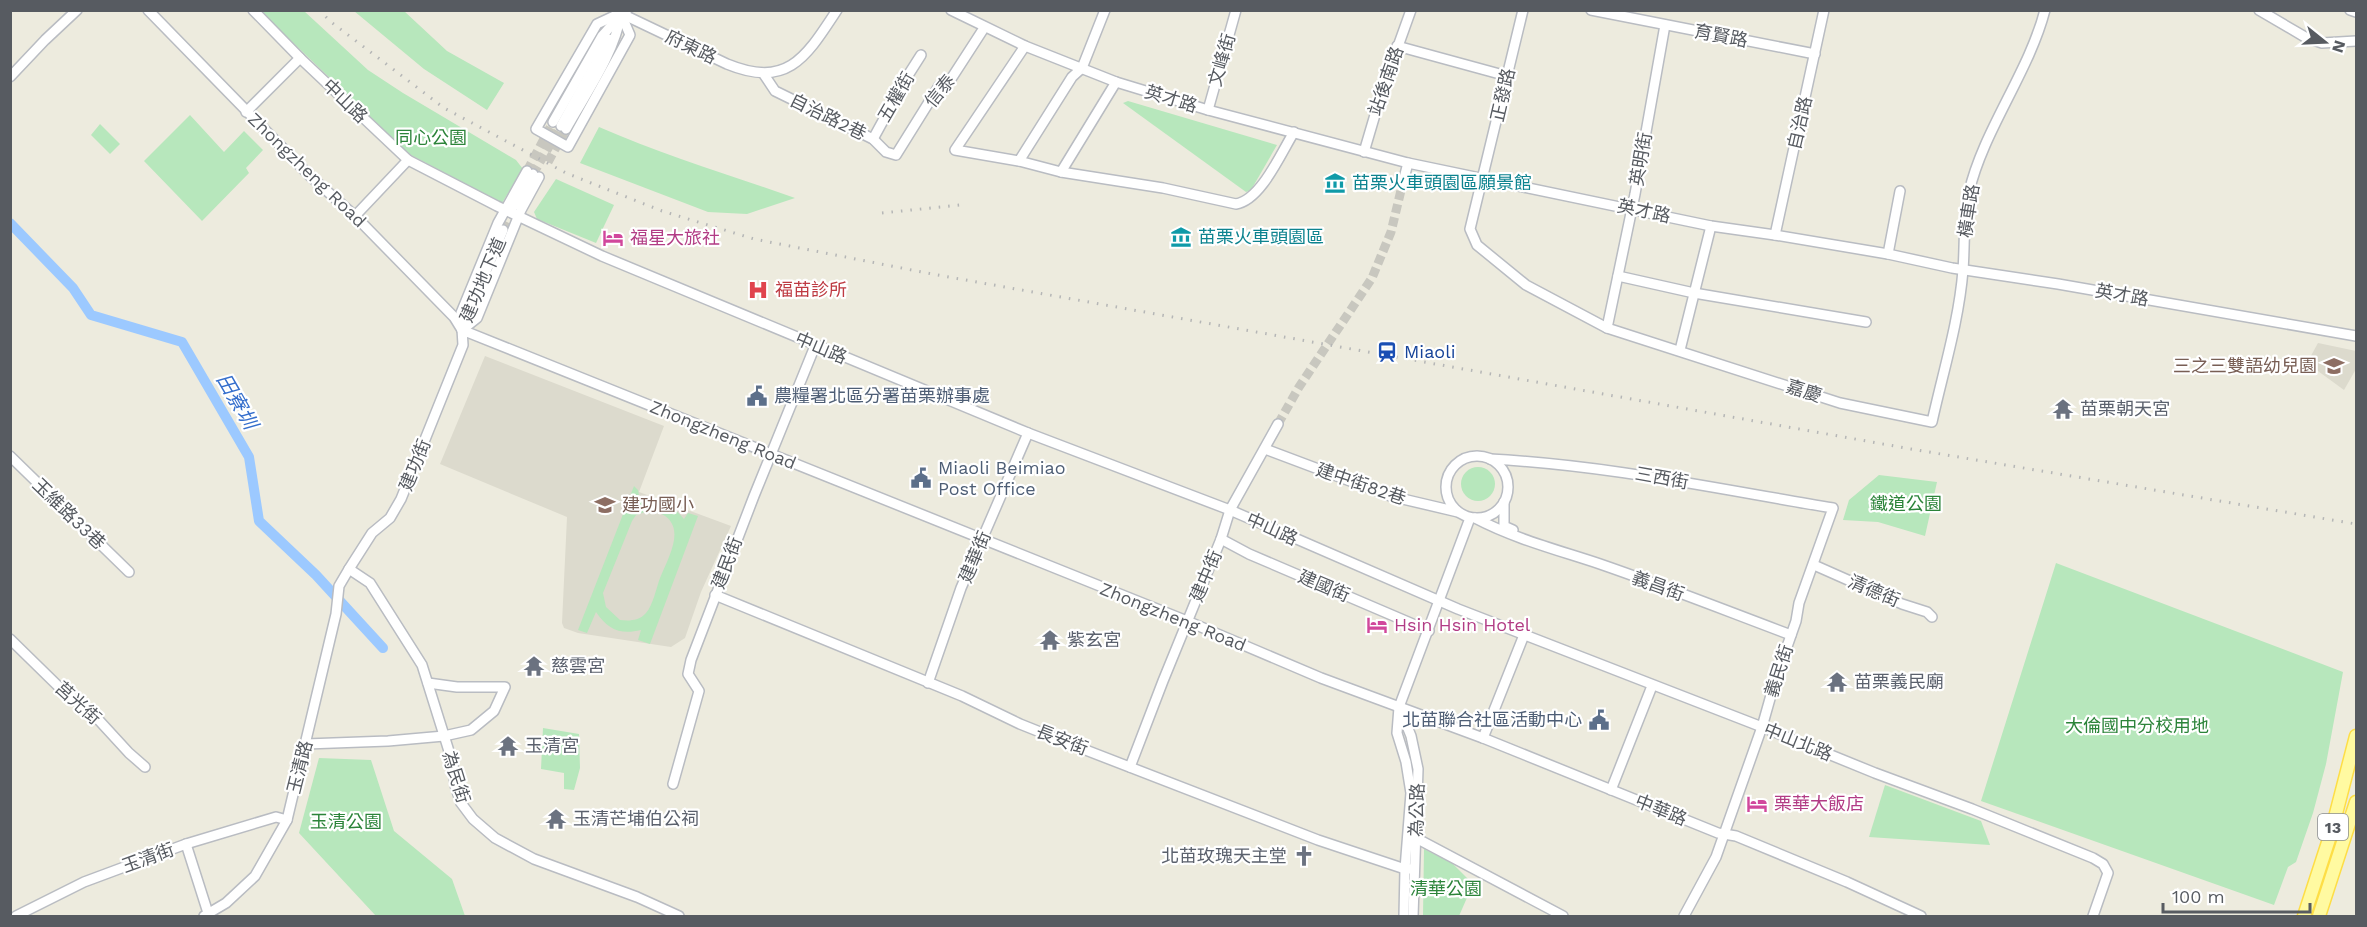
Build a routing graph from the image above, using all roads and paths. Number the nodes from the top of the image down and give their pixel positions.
1 (77, 10) edge
2 (148, 10) edge
3 (253, 10) edge
4 (837, 10) edge
5 (951, 10) edge
6 (1105, 10) edge
7 (1236, 10) edge
8 (1411, 10) edge
9 (1524, 10) edge
10 (1591, 10) edge
11 (1824, 10) edge
12 (2045, 10) edge
13 (2259, 10) edge
14 (2350, 10) edge
15 (621, 12) edge
16 (2356, 12) edge
17 (1665, 25) junction
18 (984, 28) junction
19 (2356, 41) edge
20 (1025, 46) junction
21 (1397, 46) junction
22 (1815, 54) junction
23 (921, 55) dead end
24 (300, 58) junction
25 (1082, 68) junction
26 (763, 73) junction
27 (1507, 76) junction
28 (10, 77) edge
29 (1116, 82) junction
30 (1208, 110) junction
31 (246, 112) junction
32 (560, 126) tunnel mouth
33 (1294, 132) junction
34 (873, 139) junction
35 (1364, 152) junction
36 (896, 155) joint
37 (408, 160) junction
38 (1019, 161) junction
39 (1408, 163) junction
40 (1061, 171) junction
41 (533, 174) junction
42 (1483, 179) junction
43 (1403, 182) tunnel mouth
44 (1900, 191) dead end
45 (514, 206) tunnel mouth
46 (1632, 208) junction
47 (504, 210) junction
48 (355, 216) junction
49 (519, 217) junction
50 (1711, 226) junction
51 (503, 230) tunnel mouth
52 (1775, 235) junction
53 (1888, 254) junction
54 (1963, 269) junction
55 (1618, 276) junction
56 (1694, 293) junction
57 (1866, 322) dead end
58 (1607, 328) junction
59 (462, 330) junction
60 (2356, 336) edge
61 (815, 346) junction
62 (1680, 350) junction
63 (1932, 422) joint
64 (1278, 424) tunnel mouth
65 (1028, 433) junction
66 (1265, 449) junction
67 (771, 454) junction
68 (10, 456) edge
69 (1490, 459) junction
70 (1504, 501) junction
71 (1833, 508) joint
72 (1230, 510) junction
73 (1458, 512) junction
74 (1473, 518) junction
75 (1221, 539) junction
76 (1524, 539) junction
77 (982, 540) junction
78 (1814, 565) junction
79 (349, 569) junction
80 (129, 572) dead end
81 (339, 586) joint
82 (715, 595) junction
83 (1440, 602) junction
84 (1932, 618) dead end
85 (1187, 621) junction
86 (1429, 631) junction
87 (1524, 635) junction
88 (1791, 635) junction
89 (10, 639) edge
90 (428, 683) junction
91 (928, 683) junction
92 (1652, 686) junction
93 (1399, 707) junction
94 (1762, 727) junction
95 (444, 736) junction
96 (2356, 736) edge
97 (1483, 738) junction
98 (306, 744) junction
99 (145, 767) dead end
100 (1130, 767) junction
101 (673, 784) dead end
102 (1611, 790) junction
103 (2356, 802) edge
104 (287, 820) junction
105 (1724, 835) junction
106 (1412, 837) junction
107 (186, 844) junction
108 (1409, 869) junction
109 (206, 915) edge
110 (16, 916) edge
111 (679, 916) edge
112 (1404, 916) edge
113 (1413, 916) edge
114 (1563, 916) edge
115 (1684, 916) edge
116 (1921, 916) edge
117 (2093, 916) edge
118 (2304, 916) edge
119 (2319, 916) edge

1 - 28 street
2 - 31 street, Zhongzheng Road
3 - 24 street, 中山路
4 - 26 street
5 - 18 street, 英才路
6 - 25 street
7 - 30 street, 文峰街
8 - 21 street, 站後南路
9 - 27 street, 正發路
10 - 17 street, 育賢路
11 - 22 street, 自治路
12 - 54 street, 橫車路
13 - 19 street
14 - 16 street
15 - 15 street
15 - 26 street, 府東路
15 - 32 street
17 - 22 street, 育賢路
17 - 46 street, 英明街
18 - 20 street, 英才路
18 - 36 street, 信泰
20 - 25 street, 英才路
20 - 38 street
21 - 27 street
21 - 35 street, 站後南路
22 - 52 street, 自治路
23 - 34 street, 五權街
24 - 31 street
24 - 37 street, 中山路
25 - 29 street, 英才路
25 - 38 street
26 - 34 street, 自治路2巷
27 - 42 street, 正發路
29 - 30 street, 英才路
29 - 40 street
30 - 33 street, 英才路
31 - 48 street, Zhongzheng Road
33 - 35 street, 英才路
33 - 40 street
34 - 36 street, 自治路2巷
35 - 39 street, 英才路
37 - 47 street, 中山路
37 - 48 street
38 - 40 street
39 - 42 street, 英才路
39 - 43 street
41 - 45 street
41 - 47 street
41 - 49 street
42 - 46 street, 英才路
42 - 58 street, 正發路
44 - 53 street
46 - 50 street, 英才路
46 - 55 street, 英明街
47 - 49 street, 中山路
47 - 59 street
48 - 59 street, Zhongzheng Road
49 - 59 street
49 - 61 street, 中山路
50 - 52 street, 英才路
50 - 56 street
51 - 59 street, 建功地下道
52 - 53 street, 英才路
53 - 54 street, 英才路
54 - 60 street, 英才路
54 - 63 street, 橫車路
55 - 56 street
55 - 58 street, 英明街
56 - 57 street
56 - 62 street
58 - 62 street, 嘉慶
59 - 67 street, Zhongzheng Road
59 - 79 street, 建功街
61 - 65 street, 中山路
61 - 67 street, 建民街
62 - 63 street, 嘉慶
64 - 66 street, 建中街
65 - 72 street, 中山路
65 - 77 street, 建華街
66 - 72 street, 建中街
66 - 73 street, 建中街82巷
67 - 77 street, Zhongzheng Road
67 - 82 street, 建民街
68 - 80 street, 玉維路33巷
69 - 70 street
69 - 71 street, 三西街
69 - 73 street
70 - 74 street
70 - 76 street
71 - 78 street, 義民街
72 - 75 street, 建中街
72 - 83 street, 中山路
73 - 74 street
74 - 76 street, 義昌街
74 - 83 street
75 - 85 street, 建中街
75 - 86 street, 建國街
76 - 88 street, 義昌街
77 - 85 street, Zhongzheng Road
77 - 91 street, 建華街
78 - 84 street, 清德街
78 - 88 street, 義民街
79 - 81 street, 建功街
79 - 90 street, 為民街
81 - 98 street, 玉清路
82 - 91 street, 長安街
82 - 101 street, 建民街
83 - 86 street
83 - 87 street, 中山北路
85 - 93 street, Zhongzheng Road
85 - 100 street, 建中街
86 - 93 street
87 - 92 street, 中山北路
87 - 97 street
88 - 94 street, 義民街
89 - 99 street, 莒光街
90 - 95 street, 為民街
90 - 95 street
91 - 100 street, 長安街
92 - 94 street, 中山北路
92 - 102 street
93 - 97 street, 中華路
93 - 106 street, 為公路
94 - 105 street, 義民街
94 - 117 street, 中山北路
95 - 98 street
95 - 111 street, 為民街
96 - 118 main road, 13
97 - 102 street, 中華路
98 - 104 street, 玉清路
100 - 108 street, 長安街
102 - 105 street, 中華路
103 - 119 main road, 13
104 - 107 street, 玉清街
104 - 109 street, 玉清路
105 - 115 street, 義民街
105 - 116 street, 中華路
106 - 108 street, 為公路
106 - 114 street
107 - 109 street
107 - 110 street, 玉清街
108 - 112 street, 為公路
108 - 113 street, 為公路

